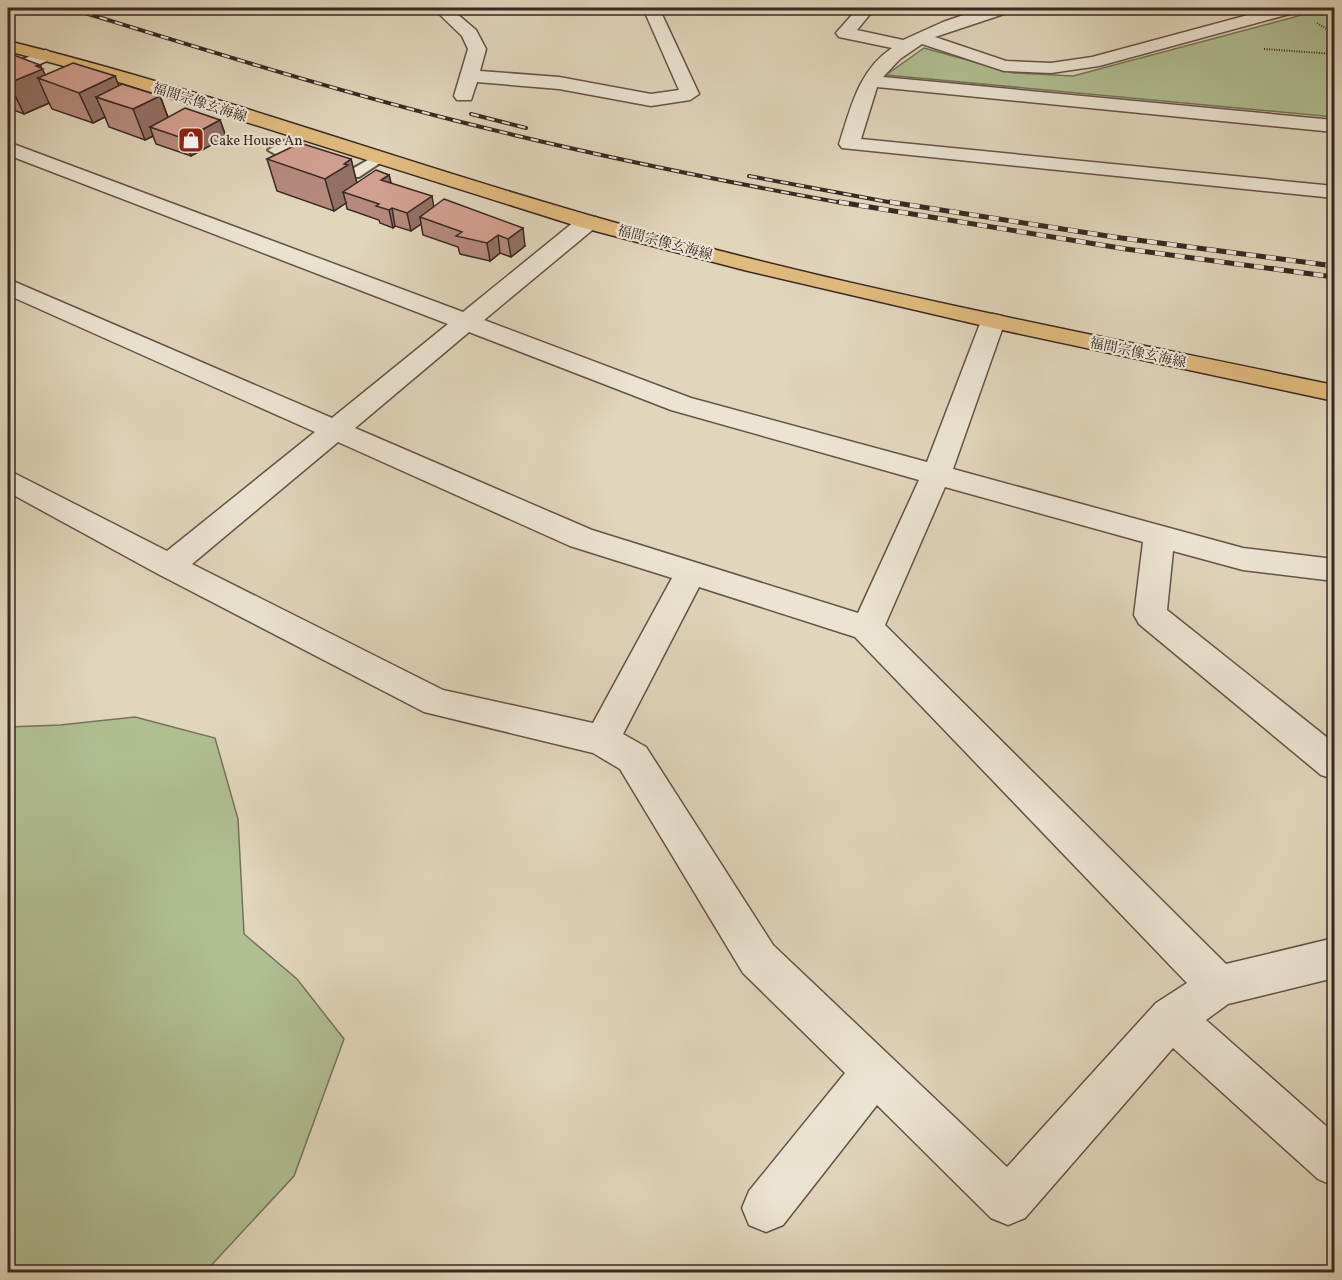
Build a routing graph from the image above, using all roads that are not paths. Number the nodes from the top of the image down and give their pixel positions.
1 (441, 8) edge
2 (651, 8) edge
3 (867, 8) edge
4 (1004, 8) edge
5 (1286, 8) edge
6 (913, 42) junction
7 (8, 46) edge
8 (46, 55) junction
9 (8, 72) edge
10 (471, 76) junction
11 (870, 81) junction
12 (464, 96) dead end
13 (1335, 126) edge
14 (302, 135) junction
15 (275, 150) dead end
16 (18, 153) edge
17 (378, 158) junction
18 (8, 167) edge
19 (354, 174) dead end
20 (1335, 192) edge
21 (588, 222) junction
22 (8, 286) edge
23 (993, 321) junction
24 (465, 323) junction
25 (1335, 393) edge
26 (335, 432) junction
27 (936, 475) junction
28 (8, 480) edge
29 (1159, 535) junction
30 (169, 566) junction
31 (1335, 570) edge
32 (690, 573) junction
33 (867, 628) junction
34 (602, 740) junction
35 (1335, 764) edge
36 (1335, 958) edge
37 (1219, 986) junction
38 (1171, 1018) junction
39 (874, 1071) junction
40 (1335, 1163) edge
41 (766, 1208) dead end

1 - 10 street
2 - 10 street
3 - 6 street
4 - 6 street
5 - 6 street
6 - 11 street
7 - 8 main road, 福間宗像玄海線
8 - 9 street
8 - 14 main road, 福間宗像玄海線
10 - 12 street
11 - 13 street
11 - 20 street
14 - 15 lane
14 - 17 main road, 福間宗像玄海線
16 - 18 street
16 - 24 street
17 - 19 lane
17 - 21 main road, 福間宗像玄海線
21 - 23 main road, 福間宗像玄海線
21 - 24 street
22 - 26 street
23 - 25 main road, 福間宗像玄海線
23 - 27 street
24 - 26 street
24 - 27 street
26 - 30 street
26 - 32 street
27 - 29 street
27 - 33 street
28 - 30 street
29 - 31 street
29 - 35 street
30 - 34 street
32 - 33 street
32 - 34 street
33 - 37 street
34 - 39 street
36 - 37 street
37 - 38 street
38 - 39 street
38 - 40 street
39 - 41 street

